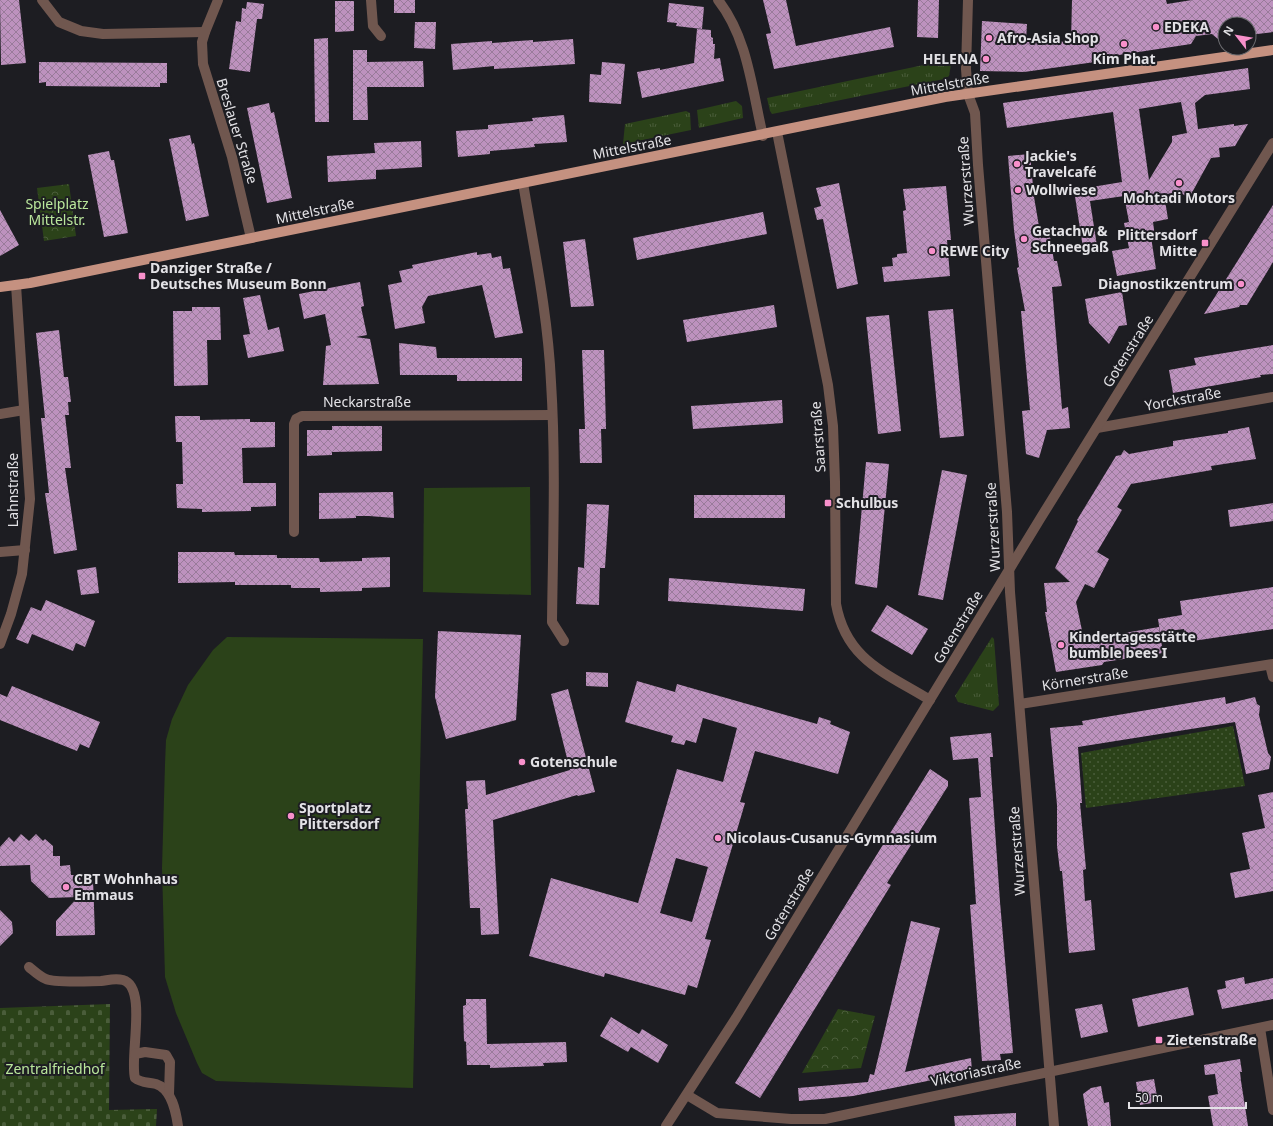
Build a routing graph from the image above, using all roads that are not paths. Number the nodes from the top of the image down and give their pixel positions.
1 (42, 0) edge
2 (218, 0) edge
3 (371, 0) edge
4 (718, 0) edge
5 (968, 0) edge
6 (205, 32) junction
7 (381, 36) dead end
8 (1273, 50) edge
9 (968, 94) junction
10 (777, 132) junction
11 (763, 136) junction
12 (1273, 143) edge
13 (523, 183) junction
14 (251, 238) junction
15 (16, 285) junction
16 (0, 287) edge
17 (1273, 397) edge
18 (24, 410) junction
19 (0, 414) edge
20 (552, 414) junction
21 (1097, 428) junction
22 (294, 532) dead end
23 (25, 550) junction
24 (0, 552) edge
25 (1009, 569) junction
26 (564, 641) dead end
27 (0, 644) edge
28 (1272, 664) edge
29 (1273, 677) edge
30 (930, 700) junction
31 (1020, 704) junction
32 (29, 967) dead end
33 (1273, 1025) edge
34 (1260, 1028) junction
35 (135, 1054) junction
36 (1049, 1071) junction
37 (169, 1094) junction
38 (688, 1095) junction
39 (1273, 1110) edge
40 (178, 1126) edge
41 (666, 1126) edge
42 (1054, 1126) edge

1 - 6 street
2 - 6 street, Breslauer Straße
3 - 7 street
4 - 11 street
5 - 9 street, Wurzerstraße
6 - 14 street, Breslauer Straße
8 - 9 main road, Mittelstraße
9 - 10 main road, Mittelstraße
9 - 25 street, Wurzerstraße
10 - 11 main road, Mittelstraße
10 - 30 street, Saarstraße
11 - 13 main road, Mittelstraße
12 - 21 street, Gotenstraße
13 - 14 main road, Mittelstraße
13 - 20 street
14 - 15 main road, Mittelstraße
15 - 16 main road, Mittelstraße
15 - 18 street, Lahnstraße
17 - 21 street, Yorckstraße
18 - 19 street
18 - 23 street, Lahnstraße
20 - 22 street, Neckarstraße
20 - 26 street
21 - 25 street, Gotenstraße
23 - 24 street
23 - 27 street, Lahnstraße
25 - 30 street, Gotenstraße
25 - 31 street, Wurzerstraße
28 - 29 street
28 - 31 street, Körnerstraße
30 - 38 street, Gotenstraße
31 - 36 street, Wurzerstraße
32 - 35 street
33 - 34 street, Viktoriastraße
34 - 36 street, Viktoriastraße
34 - 39 street
35 - 37 street
35 - 37 street
36 - 38 street, Viktoriastraße
36 - 42 street, Wurzerstraße
37 - 40 street
38 - 41 street, Gotenstraße

